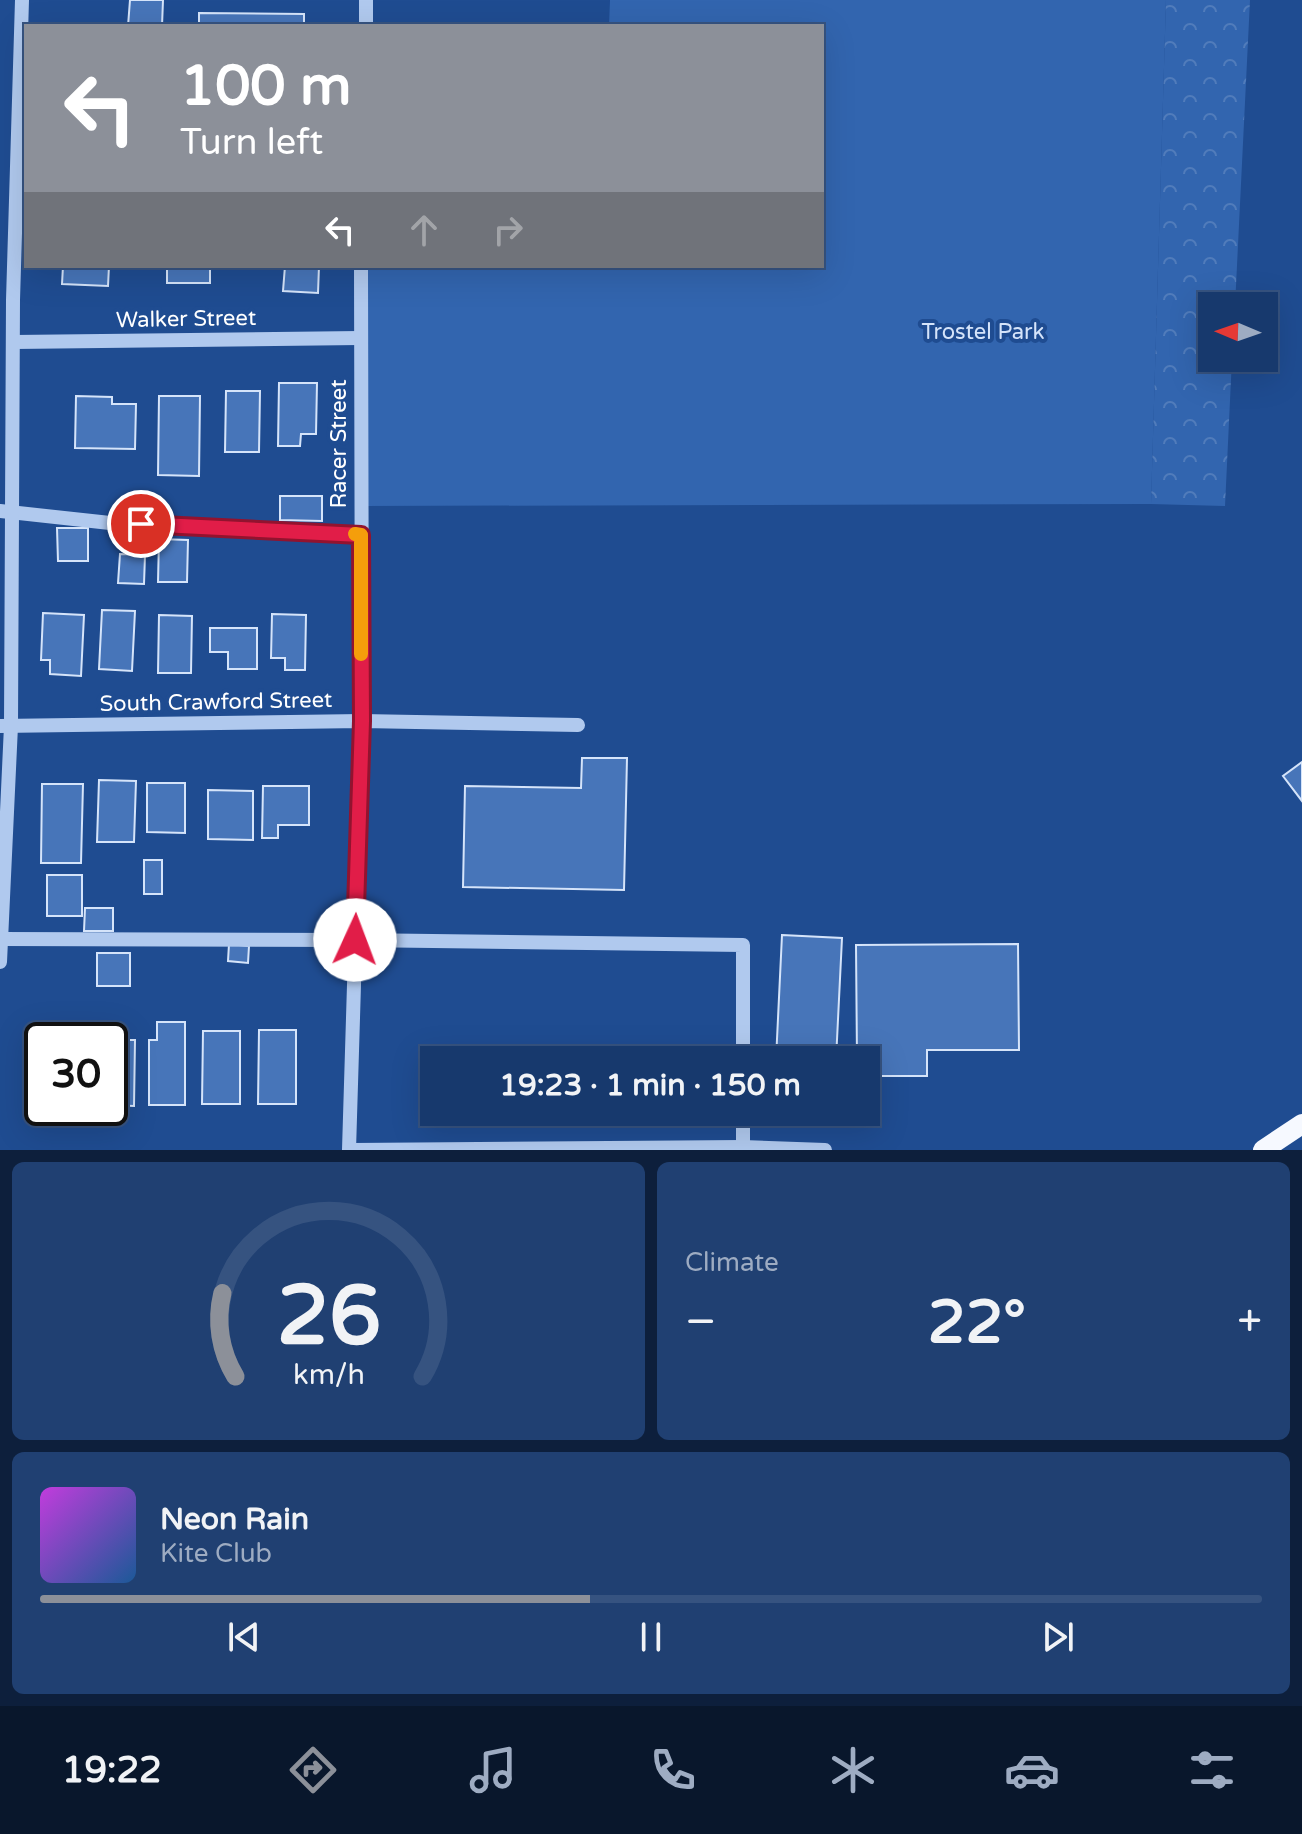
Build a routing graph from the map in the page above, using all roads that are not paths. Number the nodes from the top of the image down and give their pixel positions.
1 (22, 0) edge
2 (366, 0) edge
3 (366, 24) edge
4 (22, 146) edge
5 (361, 268) edge
6 (6, 300) edge
7 (360, 338) junction
8 (14, 342) junction
9 (6, 511) edge
10 (361, 535) junction
11 (362, 721) junction
12 (578, 725) dead end
13 (6, 726) edge
14 (1, 939) edge
15 (355, 940) junction
16 (0, 962) edge
17 (743, 1046) edge
18 (1302, 1124) edge
19 (743, 1126) edge
20 (743, 1147) junction
21 (350, 1150) edge
22 (825, 1150) edge
23 (1263, 1150) edge

1 - 4 street
2 - 3 street
4 - 6 street
5 - 7 street, Racer Street
6 - 8 street
7 - 8 street, Walker Street
7 - 10 street, Racer Street
8 - 9 street
9 - 10 street
9 - 13 street
10 - 11 street, Racer Street
11 - 12 street, South Crawford Street
11 - 13 street, South Crawford Street
11 - 15 street, Racer Street
13 - 14 street
14 - 15 street
14 - 16 street
15 - 17 street
15 - 21 street, Racer Street
18 - 23 main road
19 - 20 street
20 - 21 street
20 - 22 street

